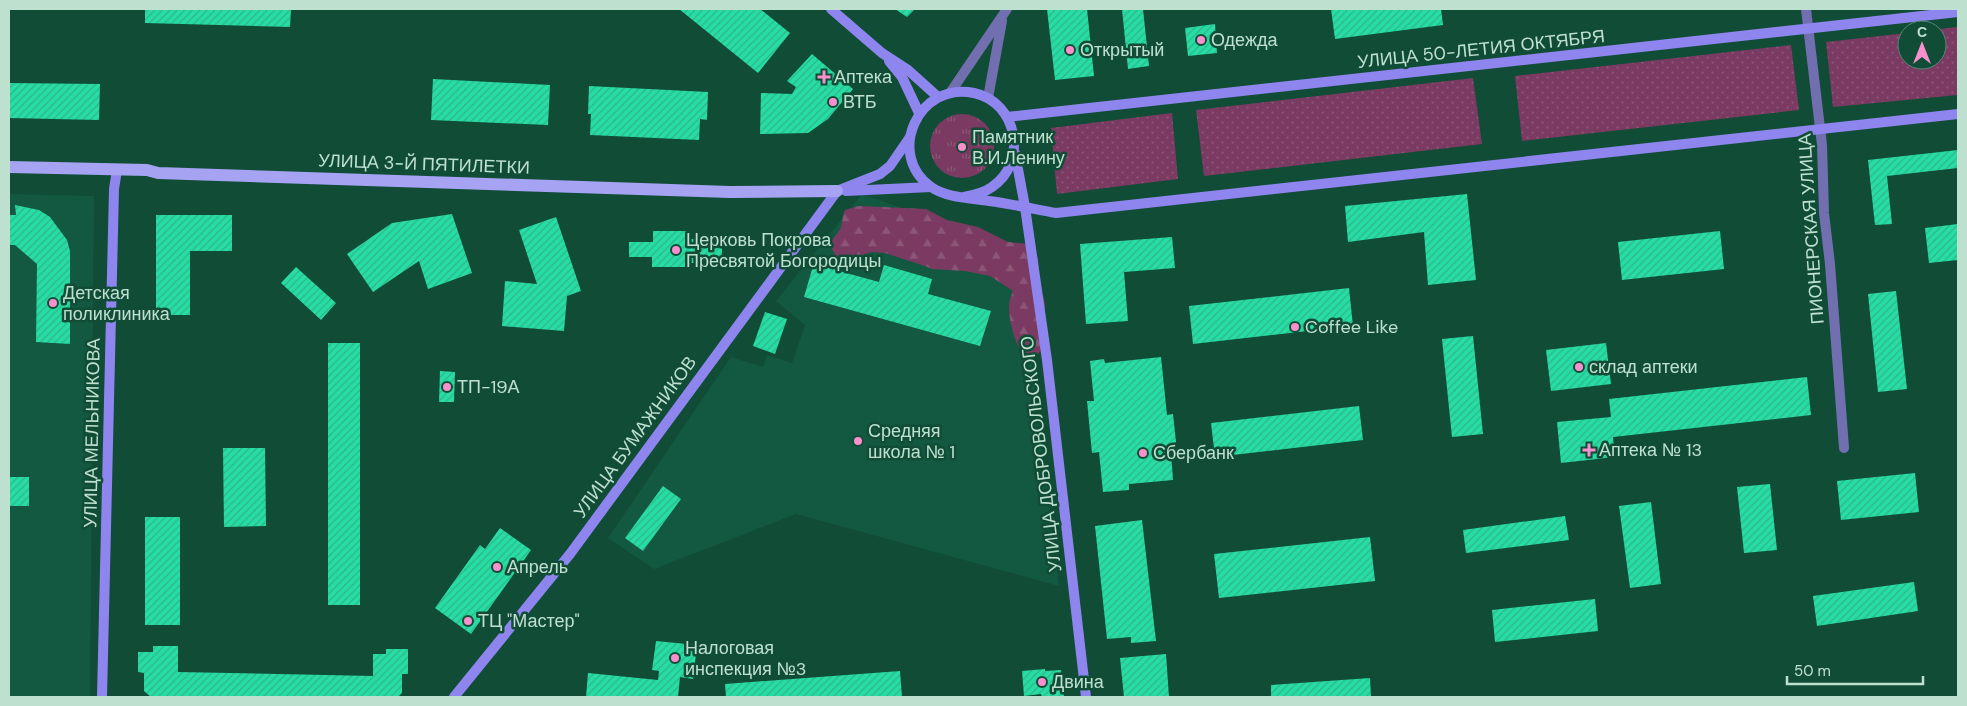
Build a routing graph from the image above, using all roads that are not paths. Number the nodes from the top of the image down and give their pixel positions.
1 (831, 9) edge
2 (1806, 9) edge
3 (1005, 12) edge
4 (1958, 12) edge
5 (1808, 29) junction
6 (882, 52) junction
7 (950, 93) junction
8 (938, 97) junction
9 (988, 98) junction
10 (919, 113) junction
11 (1958, 114) edge
12 (1008, 117) junction
13 (1820, 129) junction
14 (910, 136) junction
15 (1015, 148) junction
16 (9, 167) edge
17 (118, 170) junction
18 (932, 187) junction
19 (837, 191) junction
20 (964, 197) junction
21 (1025, 207) junction
22 (1844, 448) dead end
23 (102, 697) edge
24 (454, 697) edge
25 (1086, 697) edge

1 - 6 main road
2 - 5 street, ПИОНЕРСКАЯ УЛИЦА
3 - 7 street
3 - 9 street
4 - 5 main road, УЛИЦА 50-ЛЕТИЯ ОКТЯБРЯ
5 - 12 main road, УЛИЦА 50-ЛЕТИЯ ОКТЯБРЯ
5 - 13 street, ПИОНЕРСКАЯ УЛИЦА
6 - 8 main road
6 - 10 main road
7 - 8 main road
7 - 9 main road
8 - 10 main road
9 - 12 main road
10 - 14 main road
11 - 13 main road
12 - 15 main road
13 - 21 main road
13 - 22 street, ПИОНЕРСКАЯ УЛИЦА
14 - 18 main road
14 - 19 main road
15 - 20 main road
15 - 21 main road, УЛИЦА ДОБРОВОЛЬСКОГО
16 - 17 main road, УЛИЦА 3-Й ПЯТИЛЕТКИ
17 - 19 main road, УЛИЦА 3-Й ПЯТИЛЕТКИ
17 - 23 main road, УЛИЦА МЕЛЬНИКОВА
18 - 19 main road
18 - 20 main road
19 - 24 main road, УЛИЦА БУМАЖНИКОВ
20 - 21 main road
21 - 25 main road, УЛИЦА ДОБРОВОЛЬСКОГО

